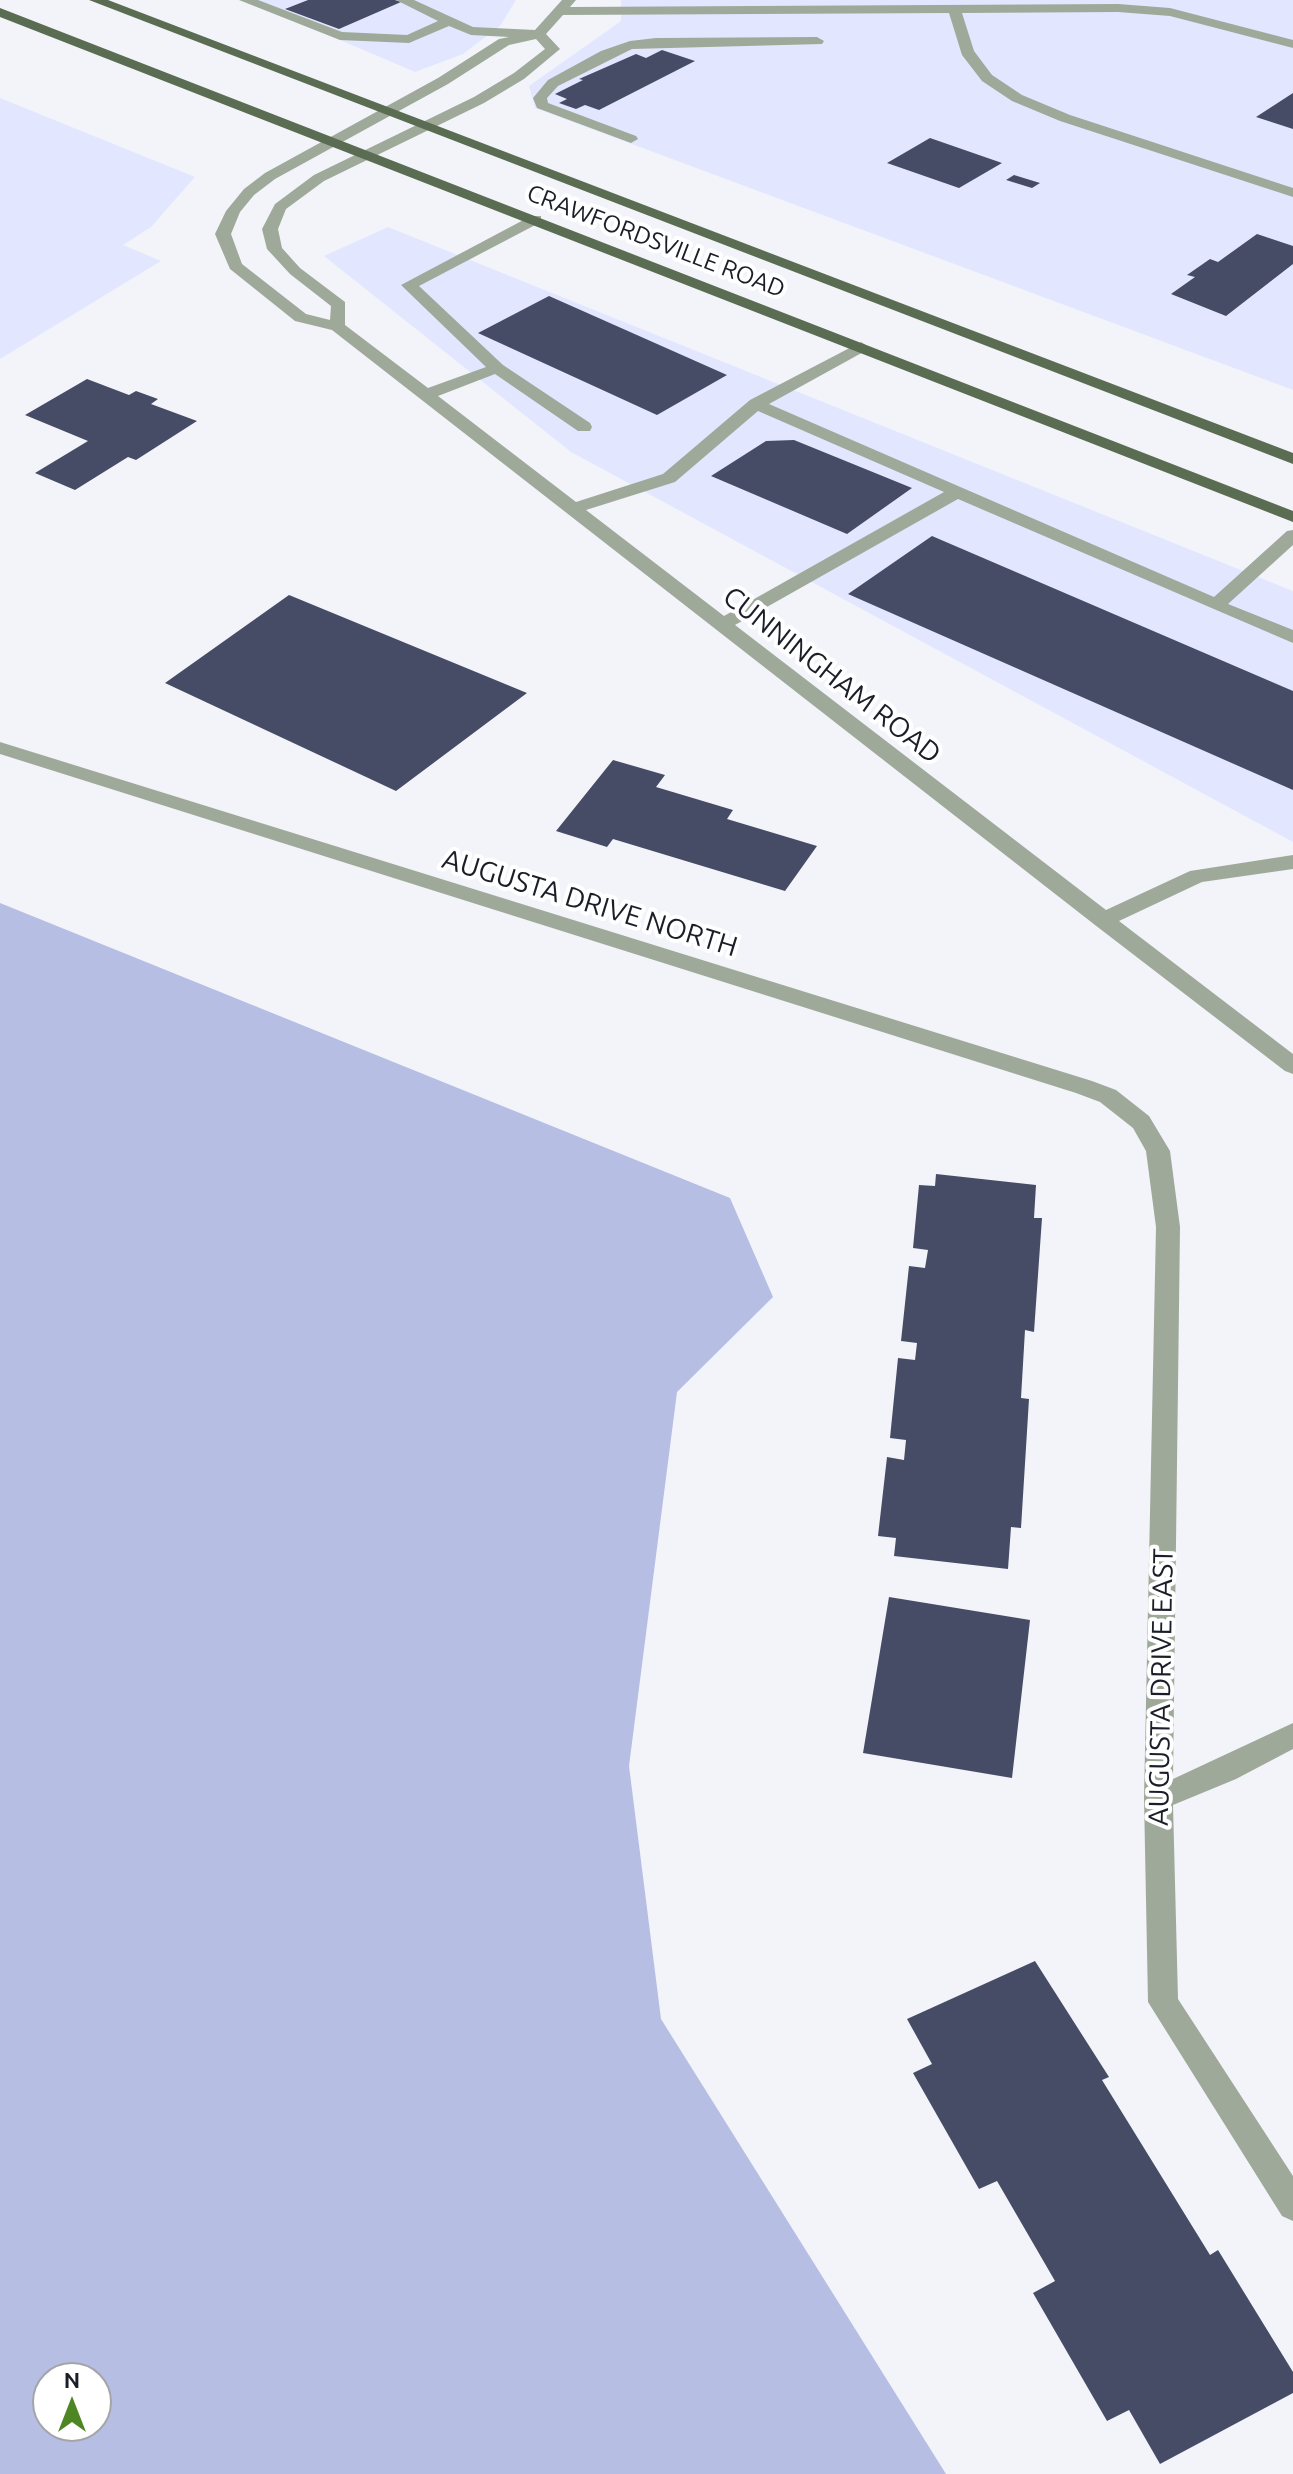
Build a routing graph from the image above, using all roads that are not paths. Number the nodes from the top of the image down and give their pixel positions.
1 (96, 0) edge
2 (246, 0) edge
3 (403, 0) edge
4 (678, 5) edge
5 (565, 6) edge
6 (946, 6) edge
7 (0, 12) edge
8 (447, 22) junction
9 (539, 34) junction
10 (817, 41) dead end
11 (1293, 44) edge
12 (384, 112) junction
13 (423, 127) junction
14 (631, 139) dead end
15 (333, 140) junction
16 (368, 154) junction
17 (1293, 193) edge
18 (536, 219) junction
19 (337, 326) junction
20 (861, 347) junction
21 (497, 368) junction
22 (426, 395) junction
23 (756, 404) junction
24 (584, 427) dead end
25 (1293, 459) edge
26 (957, 492) junction
27 (573, 509) junction
28 (1293, 517) edge
29 (1293, 535) edge
30 (1216, 605) junction
31 (722, 625) junction
32 (1293, 637) edge
33 (0, 748) edge
34 (1293, 862) edge
35 (1103, 920) junction
36 (1293, 1066) edge
37 (1150, 1134) joint
38 (1293, 1735) edge
39 (1158, 1798) junction
40 (1293, 2205) edge

1 - 12 main road, CRAWFORDSVILLE ROAD
2 - 8 street
3 - 8 street
4 - 5 street
4 - 6 street
5 - 9 street
6 - 11 street
6 - 17 street
7 - 15 main road, CRAWFORDSVILLE ROAD
8 - 9 street
9 - 12 street, CUNNINGHAM ROAD
9 - 13 street
10 - 14 street
12 - 13 main road, CRAWFORDSVILLE ROAD
12 - 15 street, CUNNINGHAM ROAD
13 - 16 street
13 - 25 main road, CRAWFORDSVILLE ROAD
15 - 16 main road, CRAWFORDSVILLE ROAD
15 - 19 street, CUNNINGHAM ROAD
16 - 18 main road, CRAWFORDSVILLE ROAD
16 - 19 street
18 - 20 main road, CRAWFORDSVILLE ROAD
18 - 21 street
19 - 22 street, CUNNINGHAM ROAD
20 - 23 street
20 - 28 main road, CRAWFORDSVILLE ROAD
21 - 22 street
21 - 24 street
22 - 27 street, CUNNINGHAM ROAD
23 - 26 street
23 - 27 street
26 - 30 street
26 - 31 street
27 - 31 street, CUNNINGHAM ROAD
29 - 30 street
30 - 32 street
31 - 35 street, CUNNINGHAM ROAD
33 - 37 street, AUGUSTA DRIVE NORTH
34 - 35 street
35 - 36 street, CUNNINGHAM ROAD
37 - 39 street, AUGUSTA DRIVE EAST
38 - 39 street
39 - 40 street, AUGUSTA DRIVE EAST

